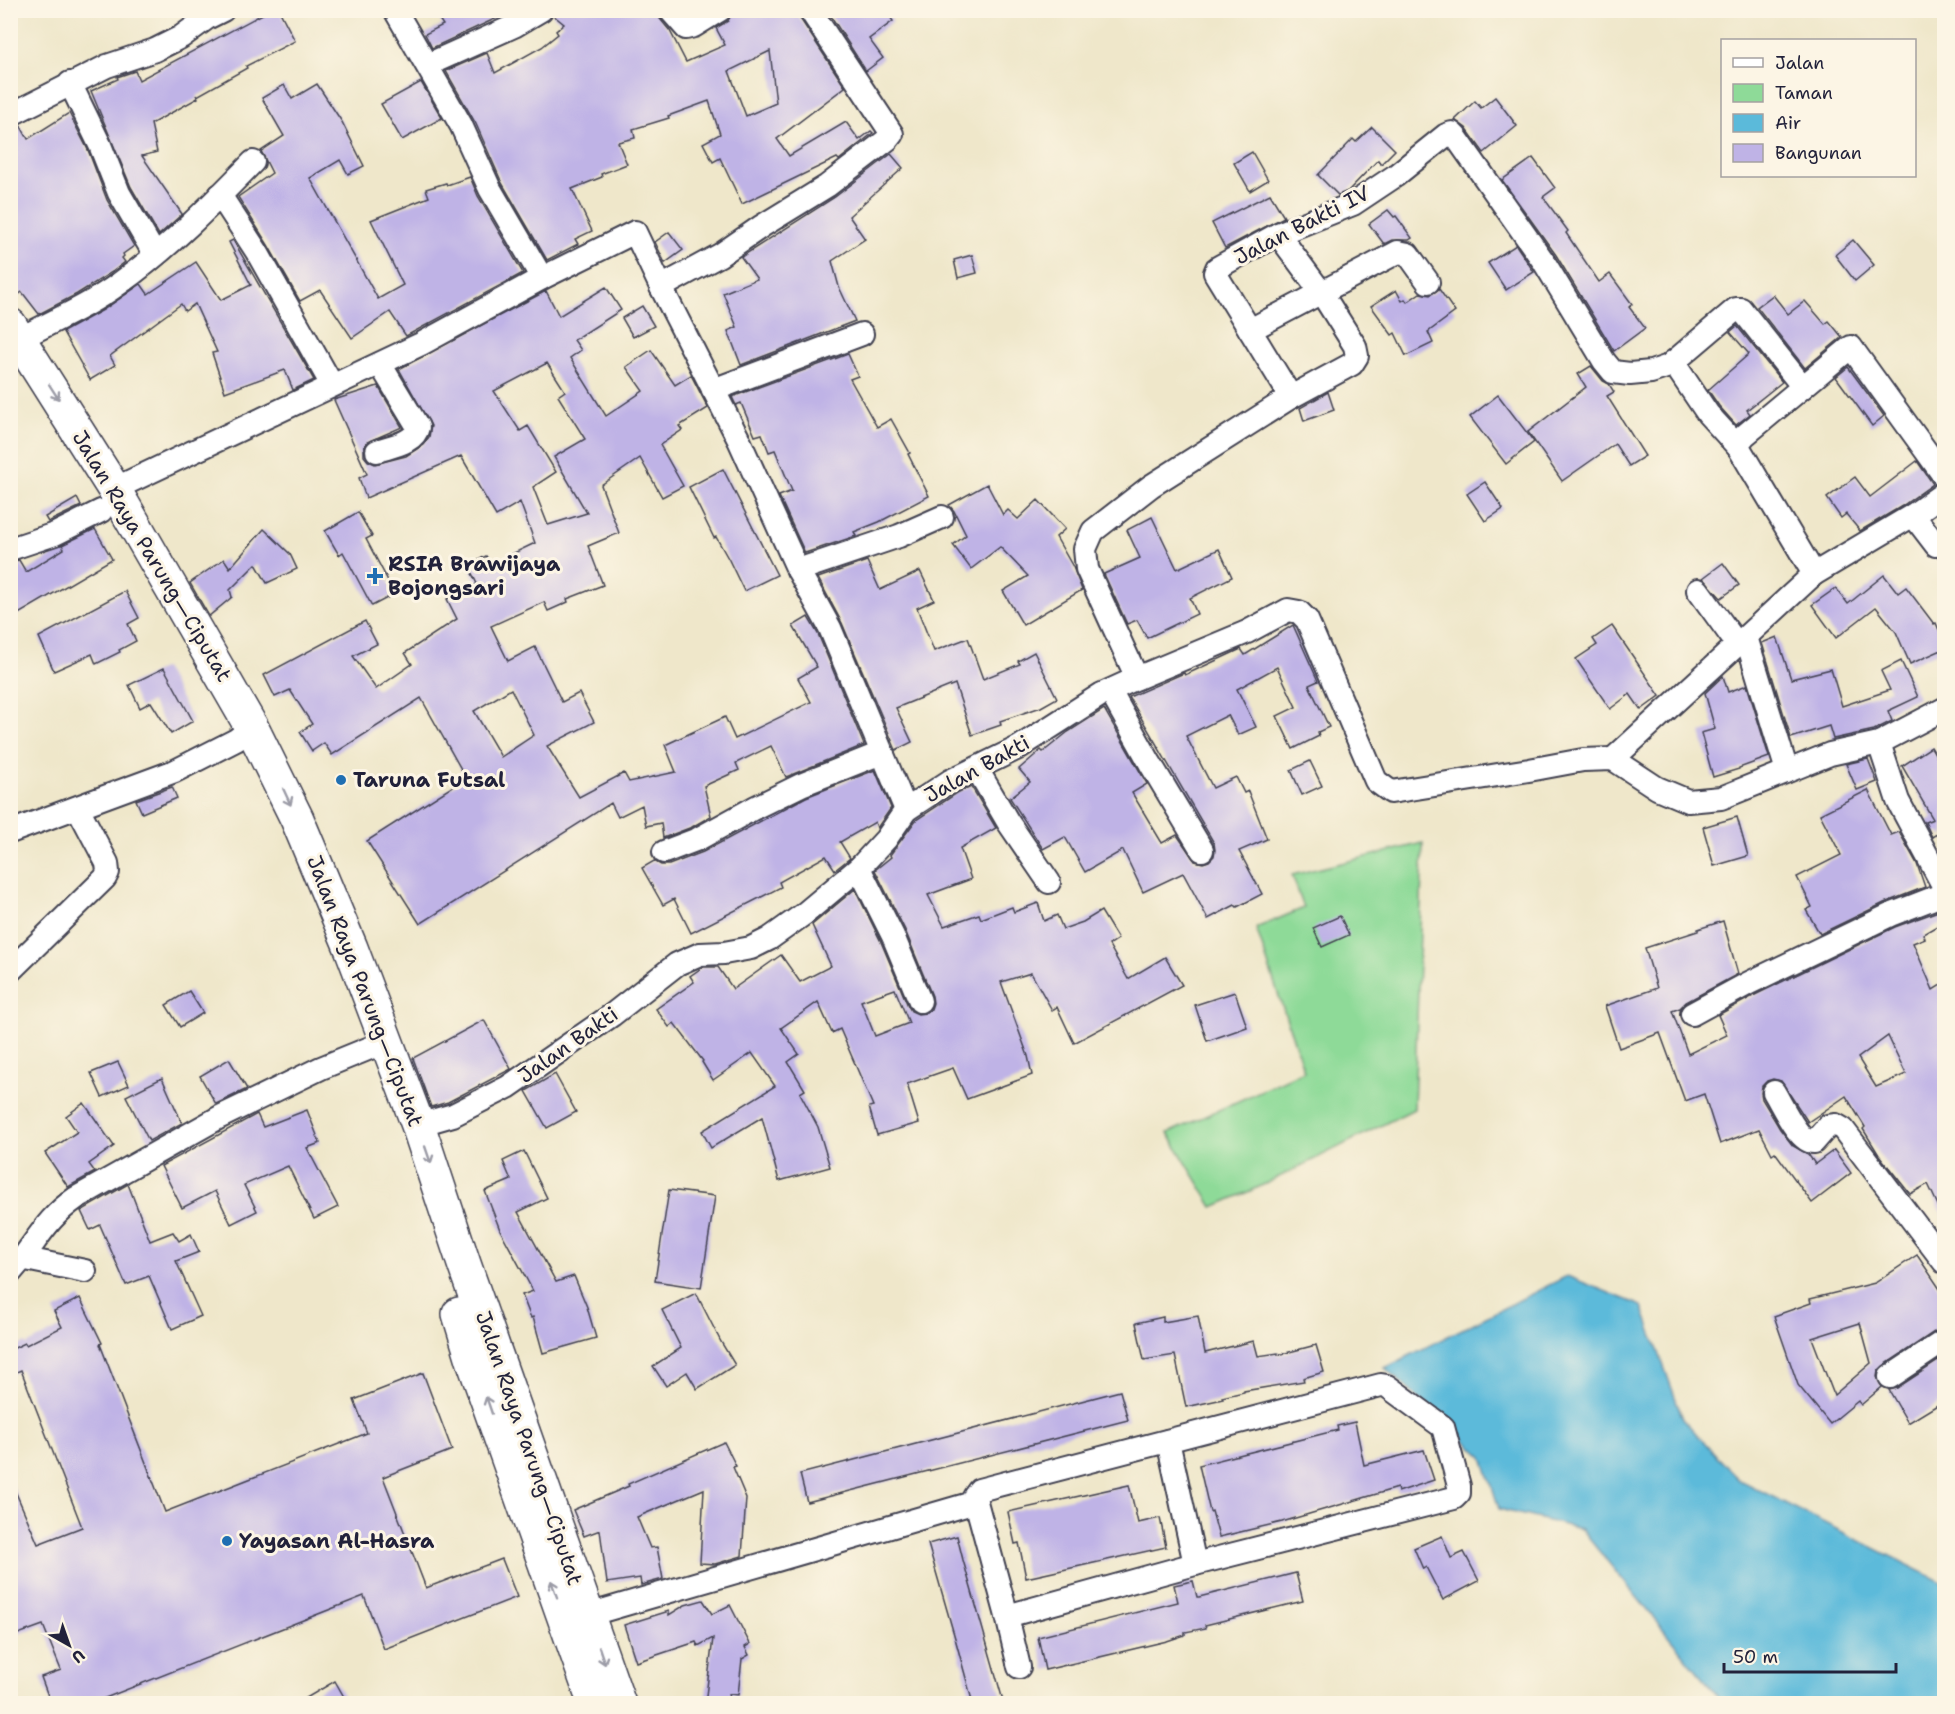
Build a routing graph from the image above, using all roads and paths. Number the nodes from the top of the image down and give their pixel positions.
1 (223, 10) edge
2 (395, 10) edge
3 (541, 10) edge
4 (670, 10) edge
5 (720, 10) edge
6 (810, 10) edge
7 (427, 65) junction
8 (70, 83) junction
9 (10, 116) edge
10 (253, 162) dead end
11 (220, 195) junction
12 (1278, 234) junction
13 (155, 255) junction
14 (542, 278) junction
15 (1428, 282) dead end
16 (661, 287) junction
17 (1321, 292) junction
18 (1250, 330) junction
19 (862, 334) dead end
20 (13, 342) edge
21 (1673, 362) junction
22 (380, 364) junction
23 (332, 385) junction
24 (1803, 387) junction
25 (713, 390) junction
26 (1291, 397) junction
27 (1739, 448) junction
28 (377, 451) dead end
29 (1944, 476) edge
30 (1944, 493) edge
31 (108, 500) junction
32 (1913, 515) junction
33 (942, 517) dead end
34 (1936, 545) dead end
35 (10, 549) edge
36 (798, 570) junction
37 (1814, 574) junction
38 (1698, 590) dead end
39 (1742, 640) junction
40 (1137, 678) junction
41 (1110, 691) junction
42 (1944, 710) edge
43 (244, 734) junction
44 (1879, 743) junction
45 (883, 754) junction
46 (1613, 759) junction
47 (977, 769) junction
48 (1787, 771) junction
49 (78, 808) junction
50 (906, 810) junction
51 (10, 832) edge
52 (1202, 850) dead end
53 (664, 852) dead end
54 (860, 868) junction
55 (1049, 882) dead end
56 (1944, 887) edge
57 (1944, 894) edge
58 (10, 971) edge
59 (921, 1001) dead end
60 (1692, 1014) dead end
61 (370, 1048) junction
62 (1774, 1092) dead end
63 (418, 1125) junction
64 (1944, 1262) edge
65 (16, 1266) edge
66 (84, 1272) dead end
67 (1944, 1341) edge
68 (1890, 1377) dead end
69 (1168, 1441) junction
70 (519, 1454) junction
71 (976, 1502) junction
72 (1195, 1564) junction
73 (588, 1615) junction
74 (1007, 1616) junction
75 (1019, 1667) dead end
76 (595, 1704) edge
77 (619, 1704) edge

1 - 8 street
2 - 7 street
3 - 7 street
4 - 5 street
6 - 16 street
7 - 14 street
8 - 9 street
8 - 13 street
10 - 11 street
11 - 13 street
11 - 23 street
12 - 17 street
12 - 18 street, Jalan Bakti IV
12 - 21 street, Jalan Bakti IV
13 - 20 street
14 - 16 street
14 - 22 street
15 - 17 street
16 - 25 street
17 - 18 street
17 - 26 street
18 - 26 street, Jalan Bakti IV
19 - 25 street
20 - 31 highway, Jalan Raya Parung—Ciputat
21 - 24 street
21 - 27 street
22 - 23 street
22 - 28 street
23 - 31 street
24 - 27 street
24 - 29 street
25 - 36 street
26 - 40 street
27 - 37 street
30 - 32 street
31 - 35 street
31 - 43 highway, Jalan Raya Parung—Ciputat
32 - 34 street
32 - 37 street
33 - 36 street
36 - 45 street
37 - 39 street
38 - 39 street
39 - 46 street
39 - 48 street
40 - 41 street, Jalan Bakti
40 - 46 street, Jalan Bakti
41 - 47 street, Jalan Bakti
41 - 52 street
42 - 44 street
43 - 49 street
43 - 61 highway, Jalan Raya Parung—Ciputat
43 -> 63 highway, Jalan Raya Parung—Ciputat
44 - 48 street
44 - 56 street
45 - 50 street
45 - 53 street
46 - 48 street
47 - 50 street, Jalan Bakti
47 - 55 street
49 - 51 street
49 - 58 street
50 - 54 street, Jalan Bakti
54 - 59 street
54 - 63 street, Jalan Bakti
57 - 60 street
61 - 65 street
70 -> 61 highway, Jalan Raya Parung—Ciputat
62 - 64 street
63 -> 70 highway, Jalan Raya Parung—Ciputat
65 - 66 street
67 - 68 street
69 - 71 street
69 - 72 street
69 - 72 street
70 - 73 highway, Jalan Raya Parung—Ciputat
76 -> 70 highway, Jalan Raya Parung—Ciputat
71 - 73 street
71 - 74 street
72 - 74 street
73 -> 77 highway, Jalan Raya Parung—Ciputat
74 - 75 street

